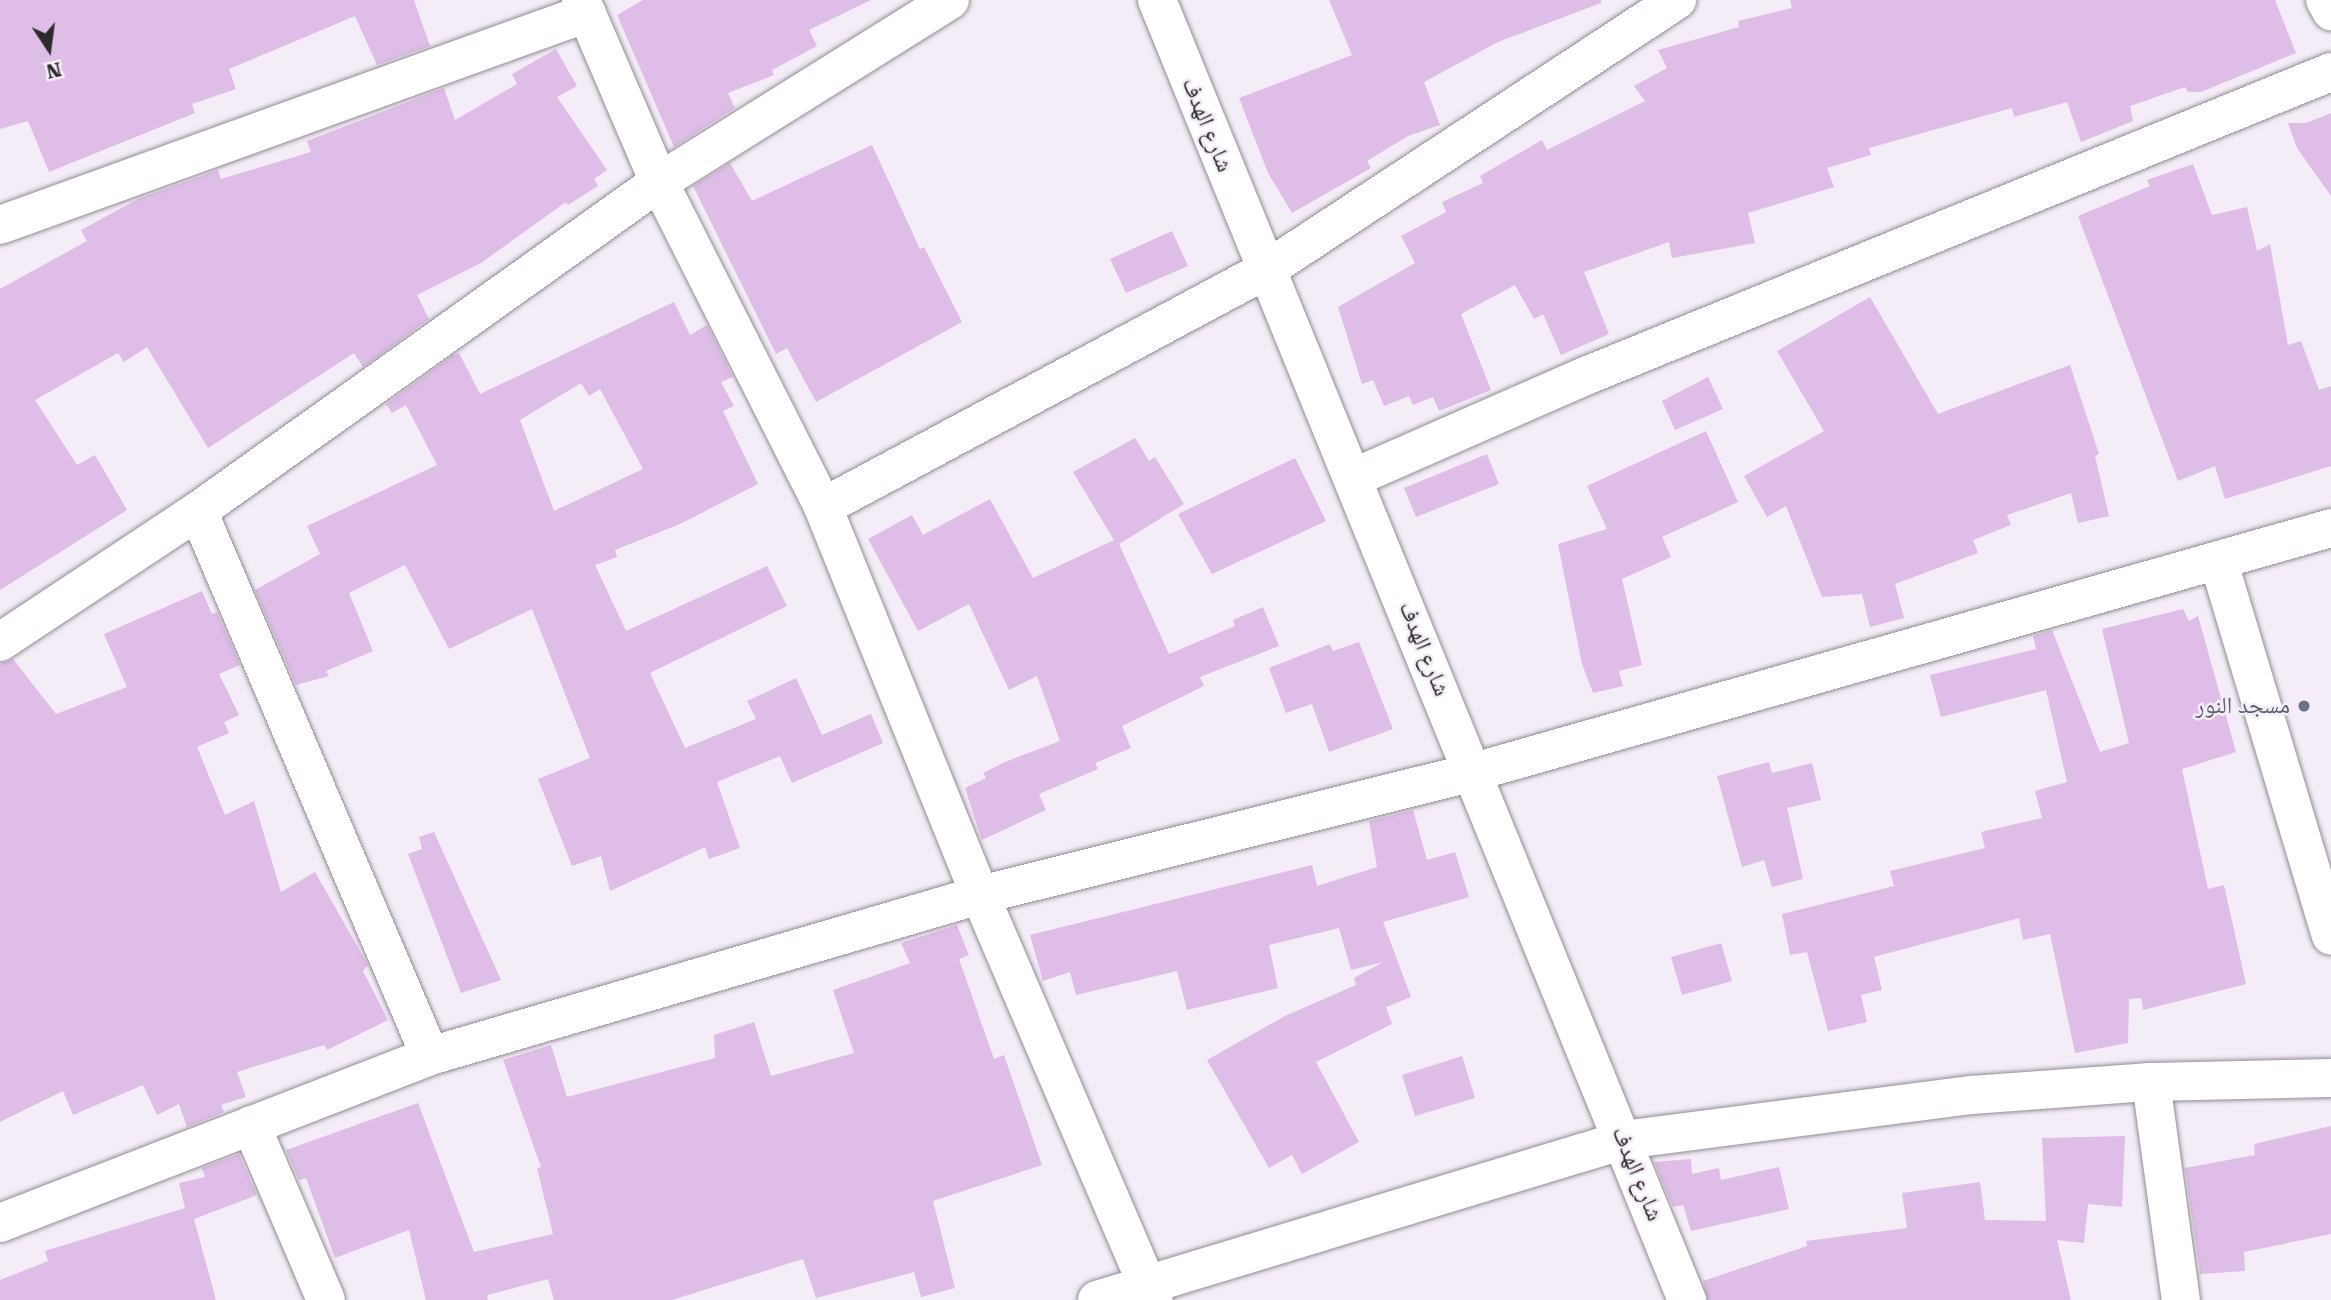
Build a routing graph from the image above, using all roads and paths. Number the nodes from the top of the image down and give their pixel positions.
1 (950, 0) edge
2 (1157, 0) edge
3 (1677, 0) edge
4 (2325, 0) edge
5 (584, 7) edge
6 (2331, 11) edge
7 (2331, 72) edge
8 (659, 181) junction
9 (0, 225) edge
10 (1266, 270) junction
11 (1353, 478) junction
12 (823, 507) junction
13 (198, 510) junction
14 (2331, 528) edge
15 (2218, 563) junction
16 (0, 642) edge
17 (1474, 772) junction
18 (980, 895) junction
19 (2331, 936) edge
20 (430, 1056) junction
21 (2331, 1078) edge
22 (2151, 1082) junction
23 (251, 1125) junction
24 (1624, 1140) junction
25 (0, 1223) edge
26 (1151, 1291) edge
27 (326, 1300) edge
28 (1097, 1300) edge
29 (1687, 1300) edge
30 (2181, 1300) edge

1 - 8 street
2 - 10 street, شارع الهدف
3 - 10 street
4 - 6 street
5 - 8 street
5 - 9 street
7 - 11 street
8 - 12 street
8 - 13 street
10 - 11 street, شارع الهدف
10 - 12 street
11 - 17 street, شارع الهدف
12 - 18 street
13 - 16 street
13 - 20 street
14 - 15 street
15 - 17 street
15 - 19 street
17 - 18 street
17 - 24 street, شارع الهدف
18 - 20 street
18 - 26 street
20 - 23 street
21 - 22 street
22 - 24 street
22 - 30 street
23 - 25 street
23 - 27 street
24 - 26 street
24 - 29 street, شارع الهدف
26 - 28 street

